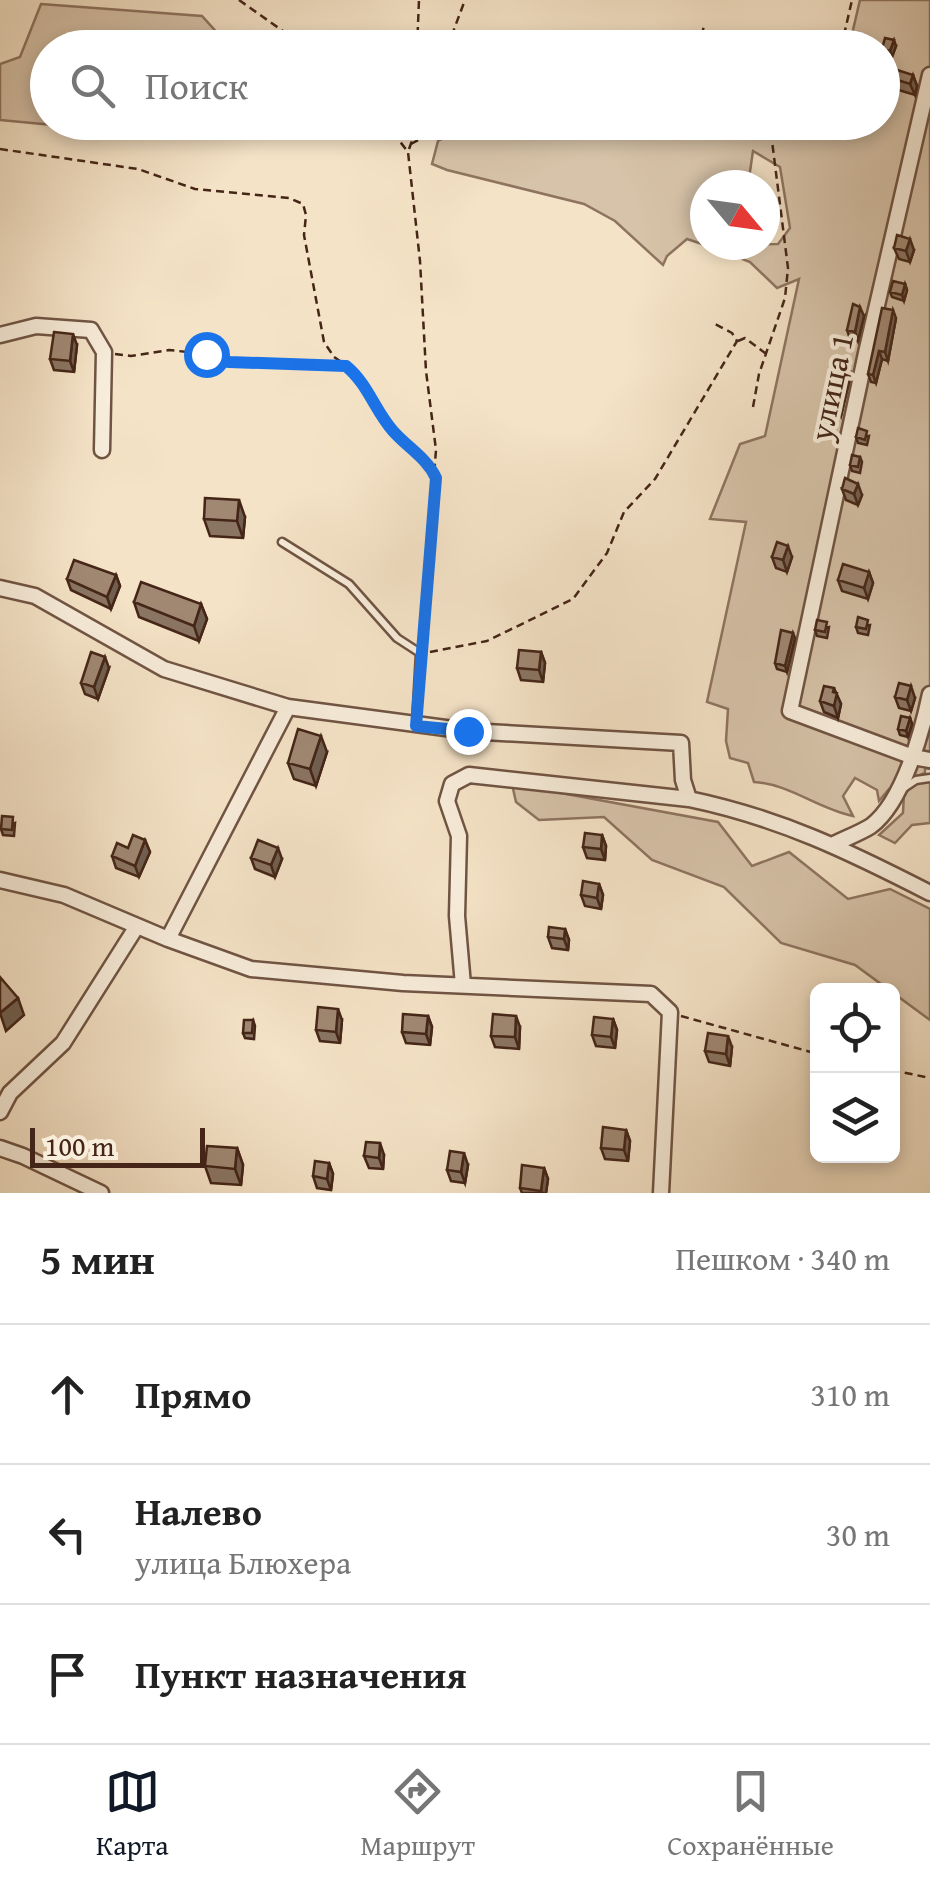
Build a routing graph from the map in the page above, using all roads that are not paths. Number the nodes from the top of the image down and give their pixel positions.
1 (930, 75) edge
2 (0, 335) edge
3 (102, 450) dead end
4 (282, 542) dead end
5 (0, 588) edge
6 (930, 694) edge
7 (288, 707) junction
8 (416, 726) junction
9 (914, 754) junction
10 (930, 760) edge
11 (930, 778) edge
12 (894, 795) junction
13 (689, 799) junction
14 (834, 844) junction
15 (0, 880) edge
16 (930, 894) edge
17 (136, 926) junction
18 (168, 939) junction
19 (464, 985) junction
20 (0, 1112) edge
21 (0, 1148) edge
22 (101, 1193) edge
23 (661, 1193) edge

1 - 9 street, улица 1
2 - 3 street
4 - 8 lane
5 - 7 street
6 - 9 street
7 - 8 street
7 - 18 street
8 - 13 street
9 - 10 street
9 - 12 street
11 - 12 lane
12 - 14 street
13 - 14 street
13 - 19 street
14 - 16 street
15 - 17 street
17 - 18 street
17 - 20 street
18 - 19 street
19 - 23 street
21 - 22 street

